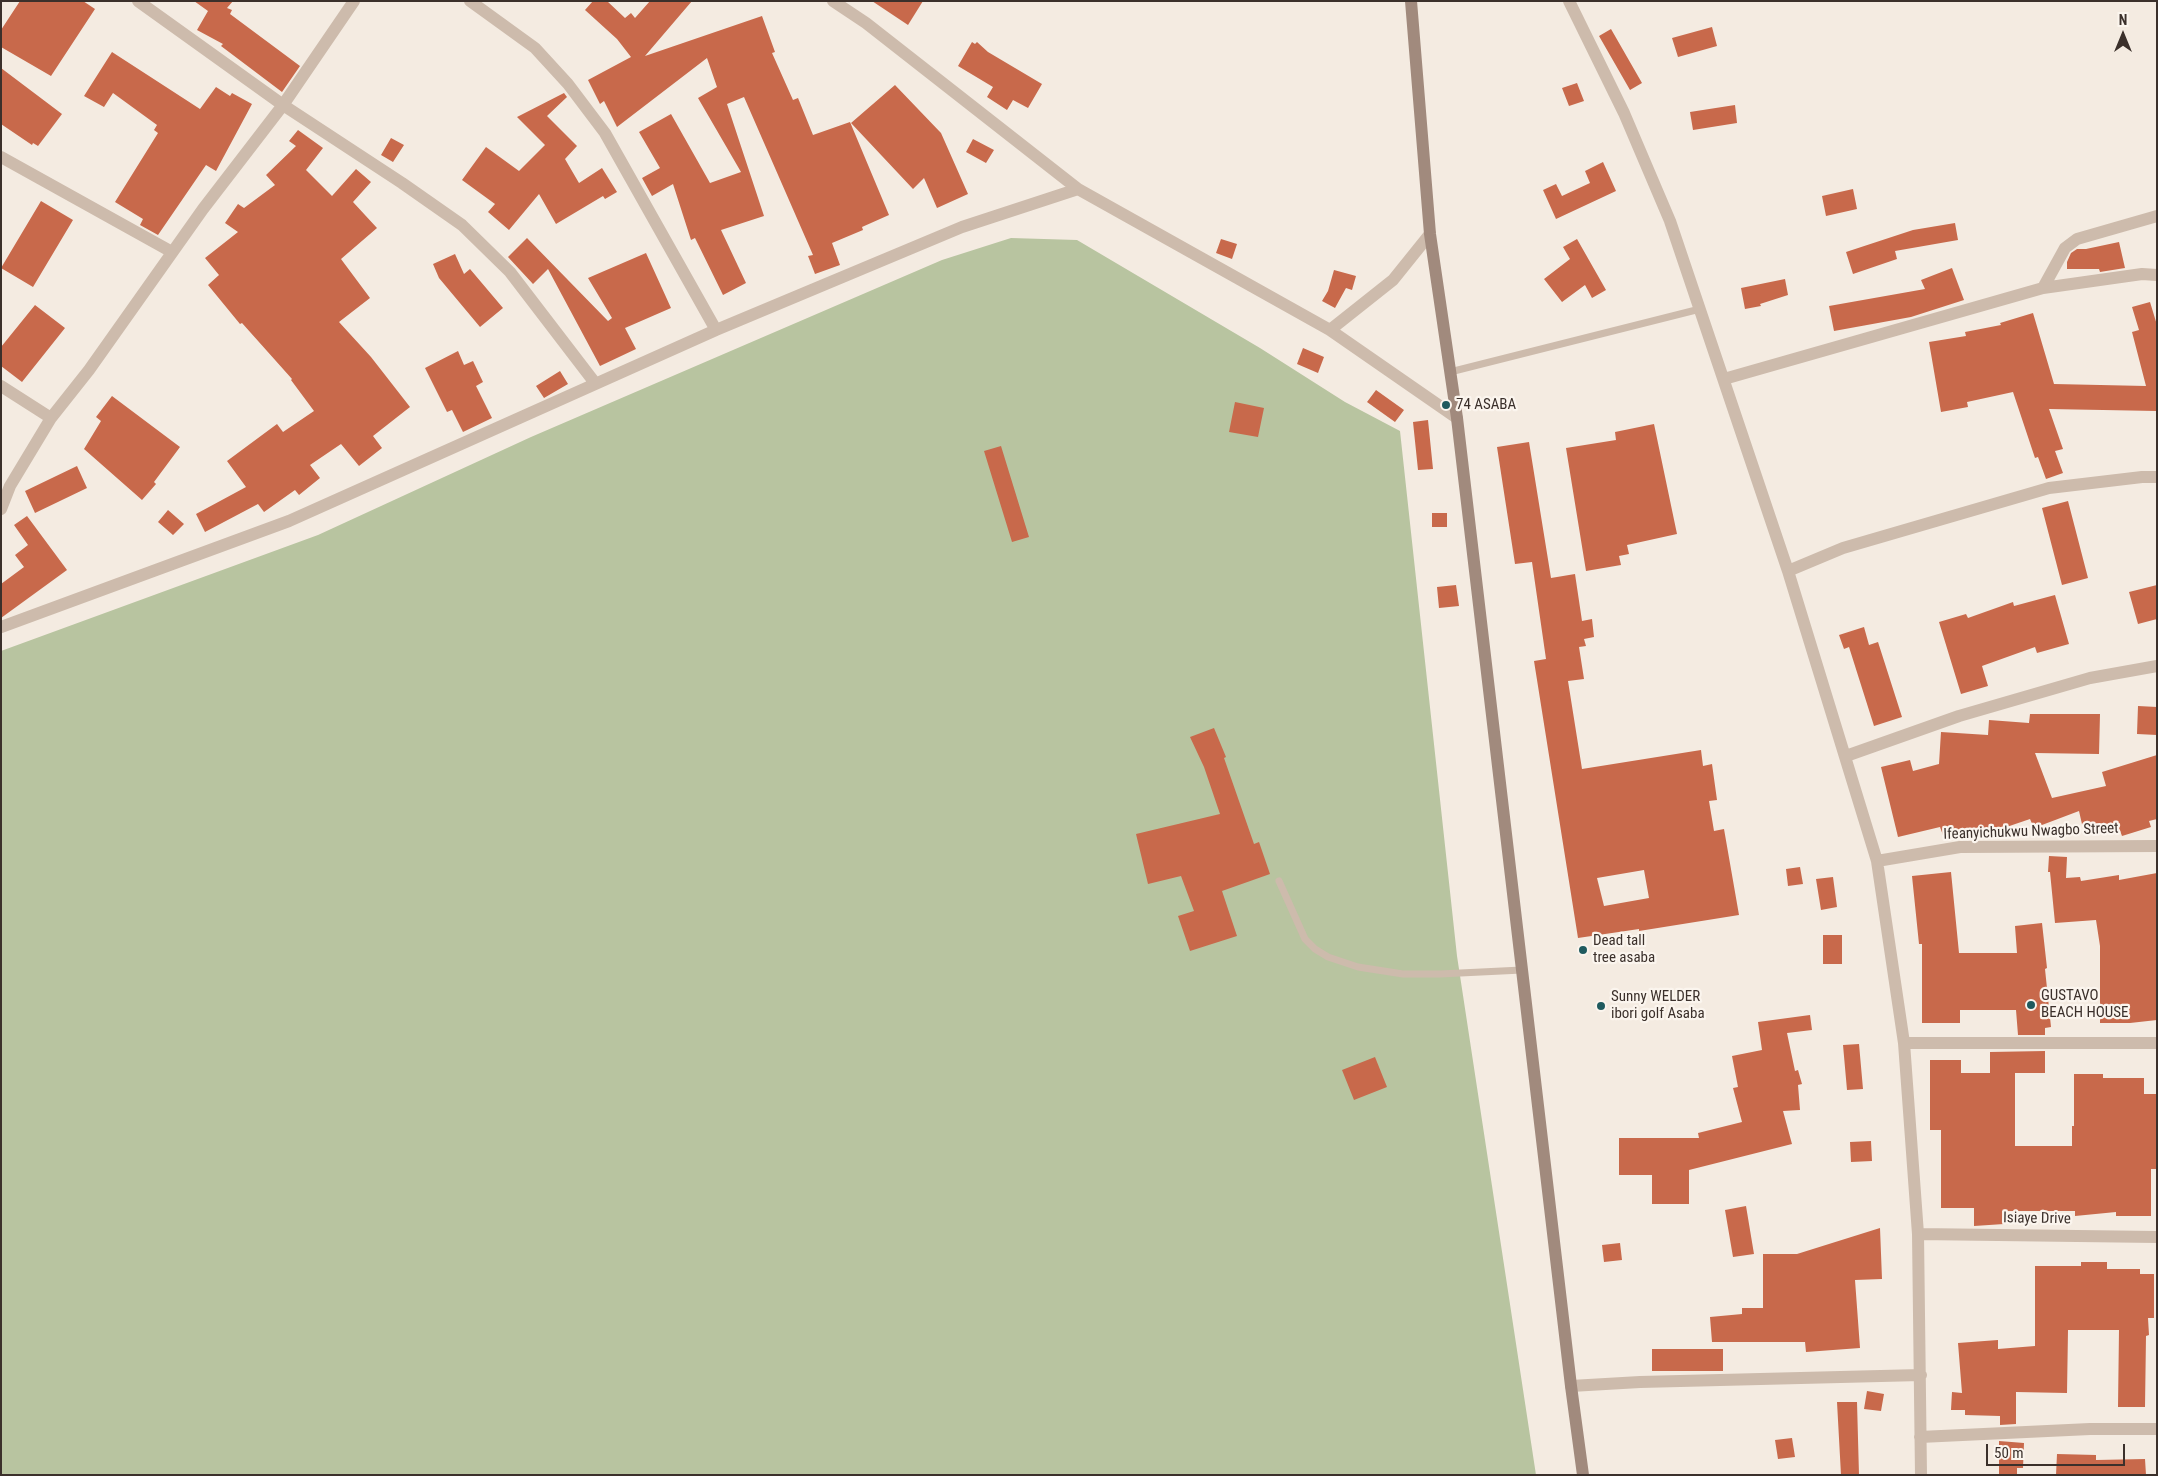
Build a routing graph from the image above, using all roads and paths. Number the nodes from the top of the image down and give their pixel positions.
1 (138, 1) edge
2 (354, 1) edge
3 (470, 1) edge
4 (833, 1) edge
5 (1411, 1) edge
6 (1569, 1) edge
7 (283, 105) junction
8 (1, 157) edge
9 (1078, 189) junction
10 (2157, 216) edge
11 (1430, 234) junction
12 (172, 252) junction
13 (2157, 275) edge
14 (2042, 288) junction
15 (1700, 309) junction
16 (716, 330) junction
17 (1330, 330) junction
18 (1450, 372) junction
19 (1724, 379) junction
20 (595, 383) junction
21 (1, 386) edge
22 (51, 418) junction
23 (1457, 418) junction
24 (2157, 477) edge
25 (1, 510) edge
26 (1788, 571) junction
27 (1, 627) edge
28 (2157, 666) edge
29 (1846, 756) junction
30 (2157, 846) edge
31 (1877, 861) junction
32 (1279, 881) dead end
33 (1522, 970) junction
34 (1904, 1043) junction
35 (2157, 1043) edge
36 (1918, 1234) junction
37 (2157, 1237) edge
38 (1921, 1375) junction
39 (1571, 1386) junction
40 (2157, 1429) edge
41 (1920, 1437) junction
42 (1584, 1475) edge
43 (1921, 1475) edge

1 - 7 street
2 - 7 street
3 - 16 street
4 - 9 street
5 - 11 main road
6 - 15 street
7 - 12 street
7 - 20 street
8 - 12 street
9 - 16 street
9 - 17 street
10 - 14 street
11 - 17 street
11 - 18 main road
12 - 22 street
13 - 14 street
14 - 19 street
15 - 18 lane
15 - 19 street
16 - 20 street
17 - 23 street
18 - 23 main road
19 - 26 street
20 - 27 street
21 - 22 street
22 - 25 street
23 - 33 main road
24 - 26 street
26 - 29 street
28 - 29 street
29 - 31 street
30 - 31 street, Ifeanyichukwu Nwagbo Street
31 - 34 street
32 - 33 lane
33 - 39 main road
34 - 35 street
34 - 36 street
36 - 37 street, Isiaye Drive
36 - 38 street
38 - 39 street
38 - 41 street
39 - 42 main road
40 - 41 street
41 - 43 street

